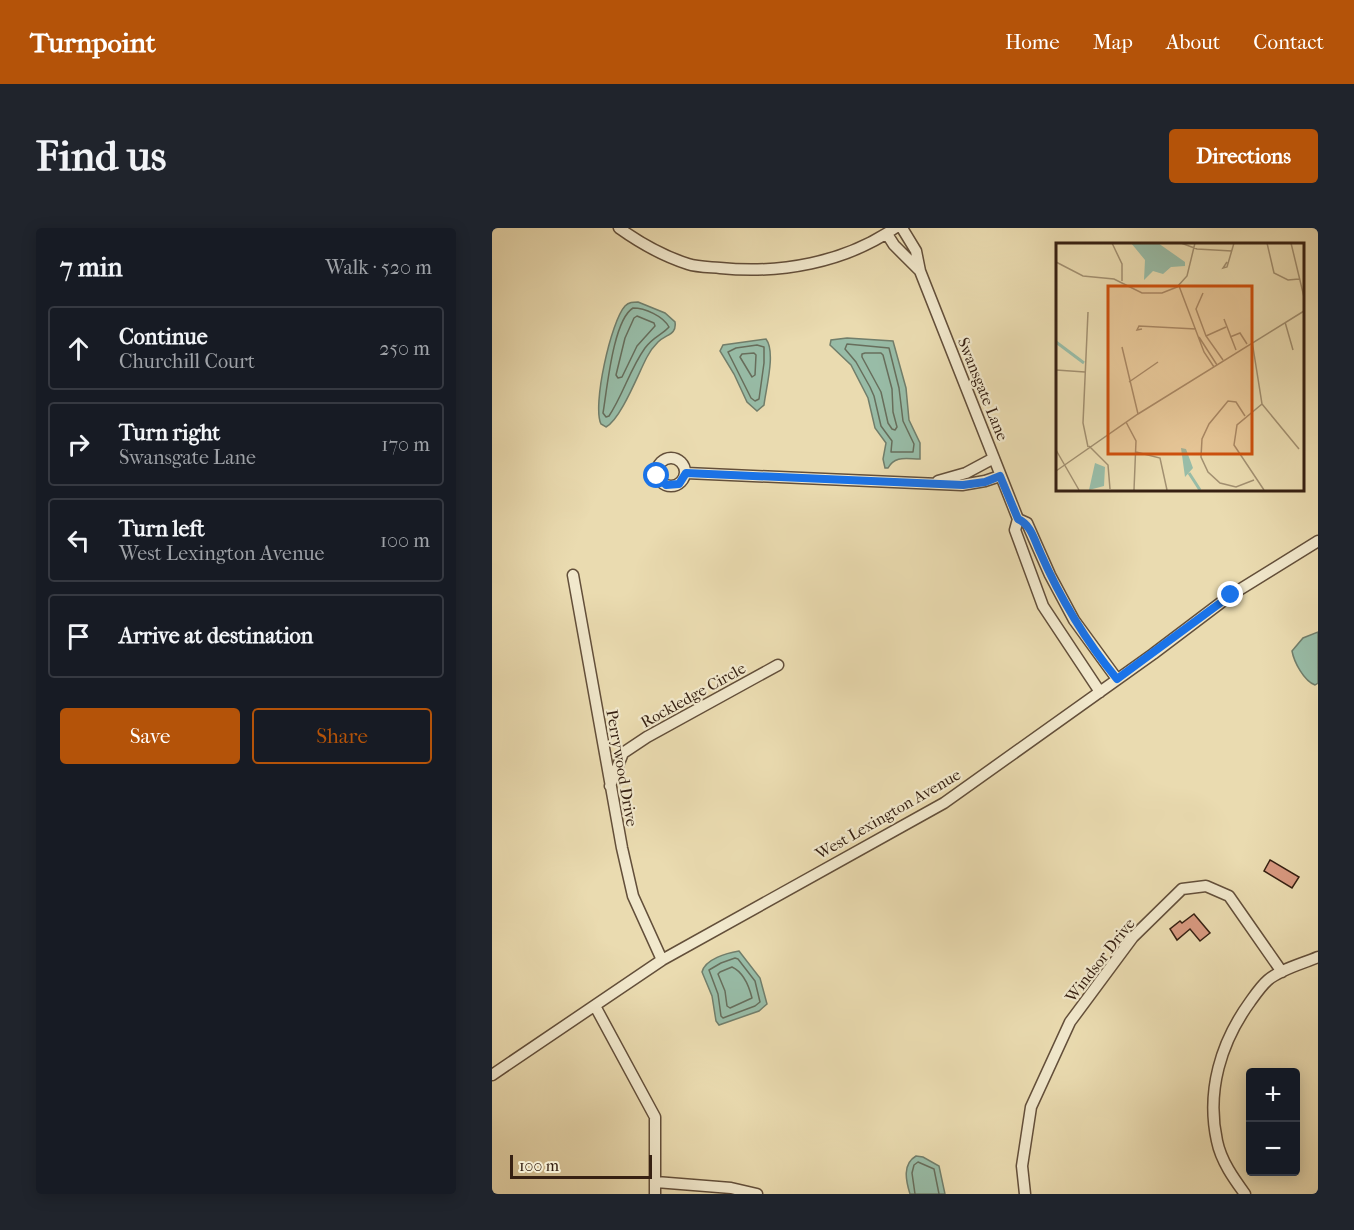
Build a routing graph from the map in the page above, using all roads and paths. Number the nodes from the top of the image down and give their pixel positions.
1 (619, 228) edge
2 (902, 228) edge
3 (891, 231) edge
4 (920, 271) junction
5 (994, 458) junction
6 (686, 473) dead end
7 (1000, 476) junction
8 (929, 483) junction
9 (1018, 519) junction
10 (1318, 541) edge
11 (573, 575) dead end
12 (778, 665) dead end
13 (1117, 679) junction
14 (1100, 692) junction
15 (610, 786) junction
16 (1318, 957) edge
17 (662, 960) junction
18 (1282, 972) junction
19 (595, 1006) junction
20 (492, 1076) edge
21 (656, 1188) edge
22 (757, 1194) edge
23 (1025, 1194) edge
24 (1245, 1194) edge

1 - 3 street
2 - 4 street, Swansgate Lane
3 - 4 street, Swansgate Lane
4 - 5 street, Swansgate Lane
5 - 7 street, Swansgate Lane
5 - 8 street
6 - 8 street
7 - 8 street
7 - 9 street, Swansgate Lane
9 - 13 street, Swansgate Lane
9 - 14 street, Swansgate Lane
10 - 13 street, West Lexington Avenue
11 - 15 street, Perrywood Drive
12 - 15 street, Rockledge Circle
13 - 14 street, West Lexington Avenue
14 - 17 street, West Lexington Avenue
15 - 17 street, Perrywood Drive
16 - 18 street
17 - 19 street, West Lexington Avenue
18 - 23 street, Windsor Drive
18 - 24 street
19 - 20 street, West Lexington Avenue
19 - 21 street
21 - 22 street

